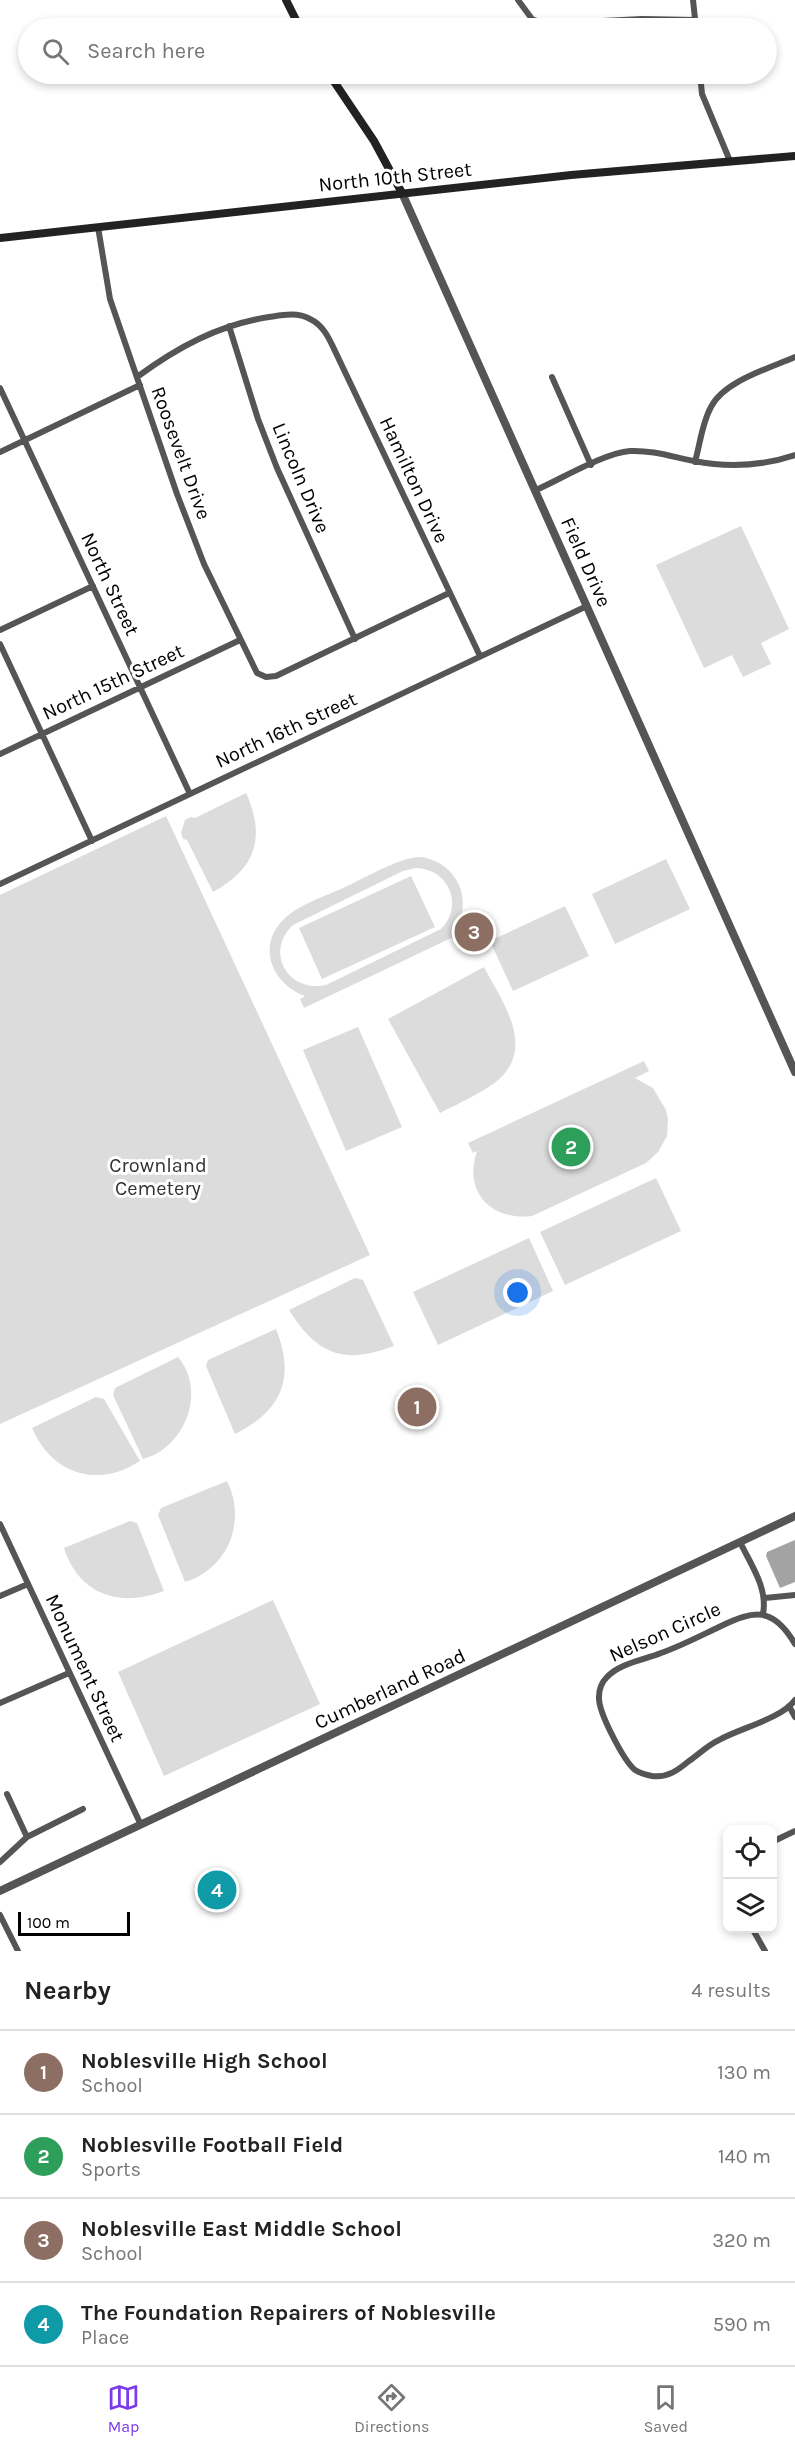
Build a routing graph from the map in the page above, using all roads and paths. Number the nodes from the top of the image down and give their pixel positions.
1 (286, 0) edge
2 (518, 0) edge
3 (693, 0) edge
4 (295, 18) edge
5 (531, 18) edge
6 (695, 18) edge
7 (336, 84) edge
8 (701, 84) edge
9 (795, 156) edge
10 (730, 161) junction
11 (402, 193) junction
12 (98, 227) junction
13 (0, 238) edge
14 (229, 326) junction
15 (795, 357) edge
16 (137, 377) junction
17 (552, 377) dead end
18 (140, 385) junction
19 (0, 388) edge
20 (24, 440) junction
21 (0, 452) edge
22 (795, 455) edge
23 (695, 462) junction
24 (591, 465) junction
25 (536, 490) junction
26 (93, 586) junction
27 (449, 593) junction
28 (587, 606) junction
29 (0, 630) edge
30 (355, 639) junction
31 (240, 640) junction
32 (0, 644) edge
33 (480, 656) junction
34 (140, 688) junction
35 (42, 734) junction
36 (0, 754) edge
37 (190, 794) junction
38 (92, 841) junction
39 (0, 884) edge
40 (795, 1072) edge
41 (795, 1516) edge
42 (0, 1524) edge
43 (740, 1542) junction
44 (27, 1584) junction
45 (795, 1595) edge
46 (0, 1596) edge
47 (765, 1598) junction
48 (763, 1614) junction
49 (795, 1644) edge
50 (69, 1673) junction
51 (795, 1700) edge
52 (0, 1704) edge
53 (789, 1706) junction
54 (795, 1717) edge
55 (7, 1794) dead end
56 (83, 1809) dead end
57 (141, 1825) junction
58 (795, 1831) edge
59 (27, 1838) junction
60 (777, 1840) edge
61 (0, 1862) edge
62 (0, 1891) edge
63 (0, 1915) edge
64 (754, 1933) edge
65 (18, 1951) edge
66 (765, 1951) edge

1 - 4 main road
2 - 5 street
3 - 6 street
7 - 11 main road, Field Drive
8 - 10 street
9 - 10 main road, North 10th Street
10 - 11 main road, North 10th Street
11 - 12 main road, North 10th Street
11 - 25 street, Field Drive
12 - 13 main road, North 10th Street
12 - 16 street, Roosevelt Drive
14 - 16 street
14 - 27 street, Hamilton Drive
14 - 30 street, Lincoln Drive
15 - 23 street
16 - 18 street, Roosevelt Drive
17 - 24 street
18 - 20 street
18 - 31 street, Roosevelt Drive
19 - 20 street, North Street
20 - 21 street
20 - 26 street, North Street
22 - 23 street
23 - 24 street
24 - 25 street
25 - 28 street, Field Drive
26 - 29 street
26 - 34 street, North Street
27 - 30 street
27 - 33 street, Hamilton Drive
28 - 33 street, North 16th Street
28 - 40 street, Field Drive
30 - 31 street, Roosevelt Drive
31 - 34 street, North 15th Street
32 - 35 street
33 - 37 street, North 16th Street
34 - 35 street, North 15th Street
34 - 37 street, North Street
35 - 36 street, North 15th Street
35 - 38 street
37 - 38 street, North 16th Street
38 - 39 street, North 16th Street
41 - 43 street, Cumberland Road
42 - 44 street, Monument Street
43 - 47 street
43 - 57 street, Cumberland Road
44 - 46 street
44 - 50 street, Monument Street
45 - 47 street
47 - 48 street
48 - 49 street
48 - 53 street, Nelson Circle
50 - 52 street
50 - 57 street, Monument Street
51 - 53 street, Nelson Circle
53 - 54 street
55 - 59 street
56 - 59 street
57 - 62 street, Cumberland Road
58 - 60 street
59 - 61 street
63 - 65 street
64 - 66 street

